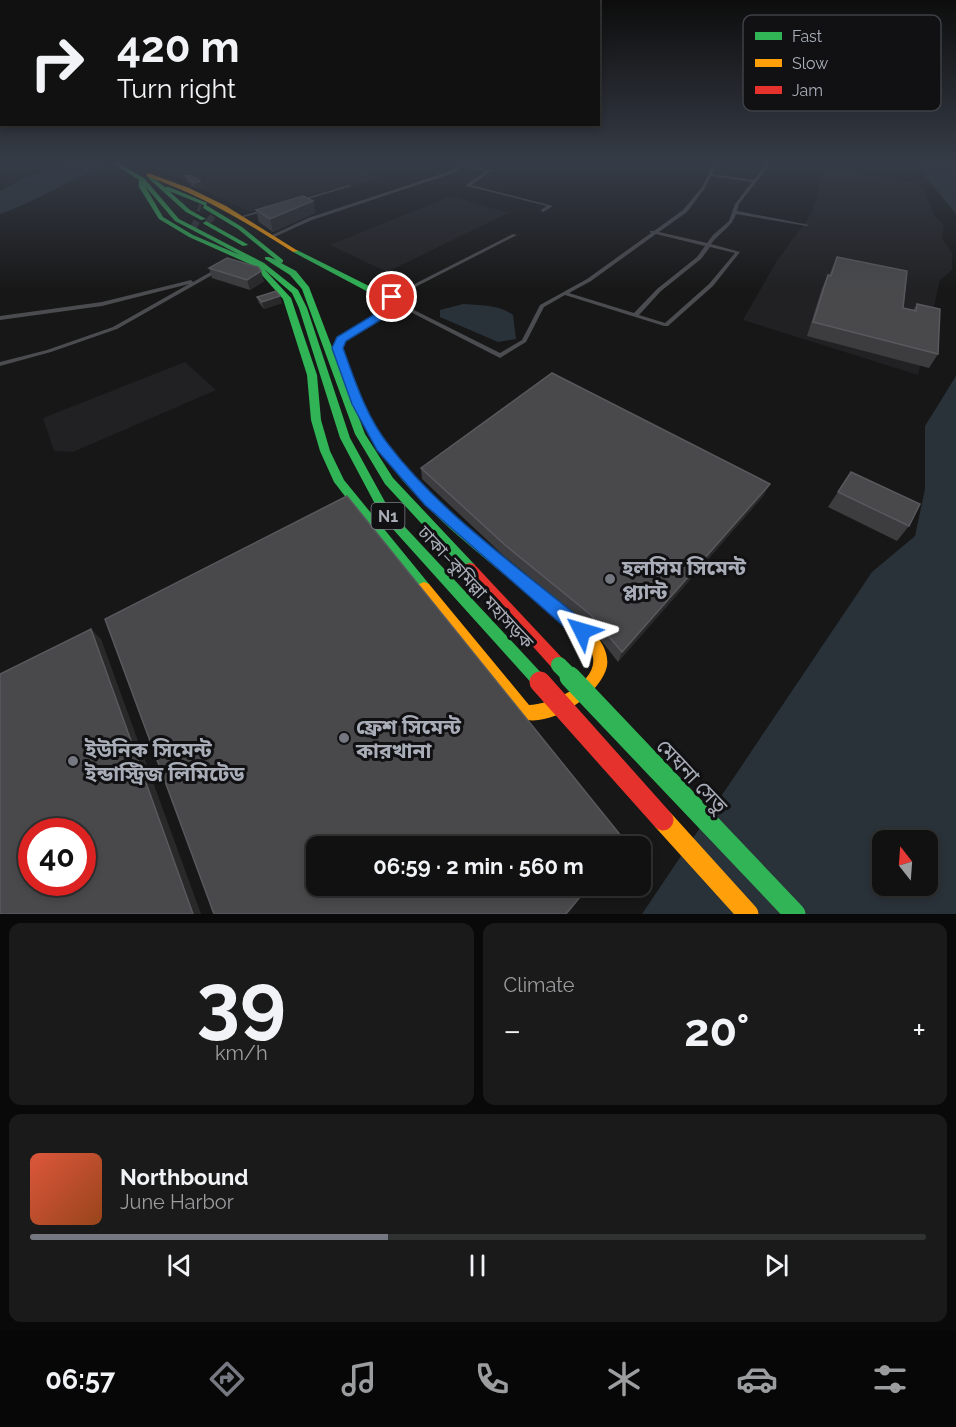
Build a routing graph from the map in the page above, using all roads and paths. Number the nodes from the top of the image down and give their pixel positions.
1 (153, 206) edge
2 (167, 206) edge
3 (169, 206) edge
4 (189, 206) tunnel mouth
5 (193, 206) tunnel mouth
6 (222, 206) tunnel mouth
7 (353, 206) edge
8 (550, 206) edge
9 (689, 206) edge
10 (738, 206) edge
11 (274, 207) edge
12 (543, 211) dead end
13 (734, 212) junction
14 (205, 216) junction
15 (244, 216) junction
16 (807, 225) dead end
17 (652, 232) junction
18 (515, 235) dead end
19 (270, 237) junction
20 (709, 245) junction
21 (240, 255) junction
22 (222, 268) edge
23 (292, 273) junction
24 (202, 279) junction
25 (564, 293) junction
26 (391, 301) junction
27 (636, 315) junction
28 (0, 318) edge
29 (0, 364) edge
30 (559, 665) joint
31 (748, 914) edge
32 (795, 914) edge

1 - 21 main road
2 - 31 main road, ঢাকা–কুমিল্লা মহাসড়ক / N1, bridge
3 - 14 main road, ঢাকা–কুমিল্লা মহাসড়ক / N1
4 - 14 main road, ঢাকা–কুমিল্লা মহাসড়ক / N1
5 - 14 main road, ঢাকা–কুমিল্লা মহাসড়ক / N1
6 - 15 main road
7 - 19 street
8 - 12 street
9 - 17 street
10 - 13 street
11 - 15 street
13 - 16 street
13 - 20 street
14 - 21 main road, ঢাকা–কুমিল্লা মহাসড়ক / N1
14 - 23 main road, ঢাকা–কুমিল্লা মহাসড়ক / N1
15 - 19 main road
17 - 20 street
17 - 25 street
18 - 26 street
19 - 26 main road
20 - 27 street
20 - 27 street
21 - 23 main road, ঢাকা–কুমিল্লা মহাসড়ক / N1
21 - 26 main road
22 - 24 street
23 - 30 main road, ঢাকা–কুমিল্লা মহাসড়ক / N1
24 - 28 street
24 - 29 street
25 - 26 street
25 - 27 street
30 - 32 main road, মেঘনা সেতু / N1, bridge

